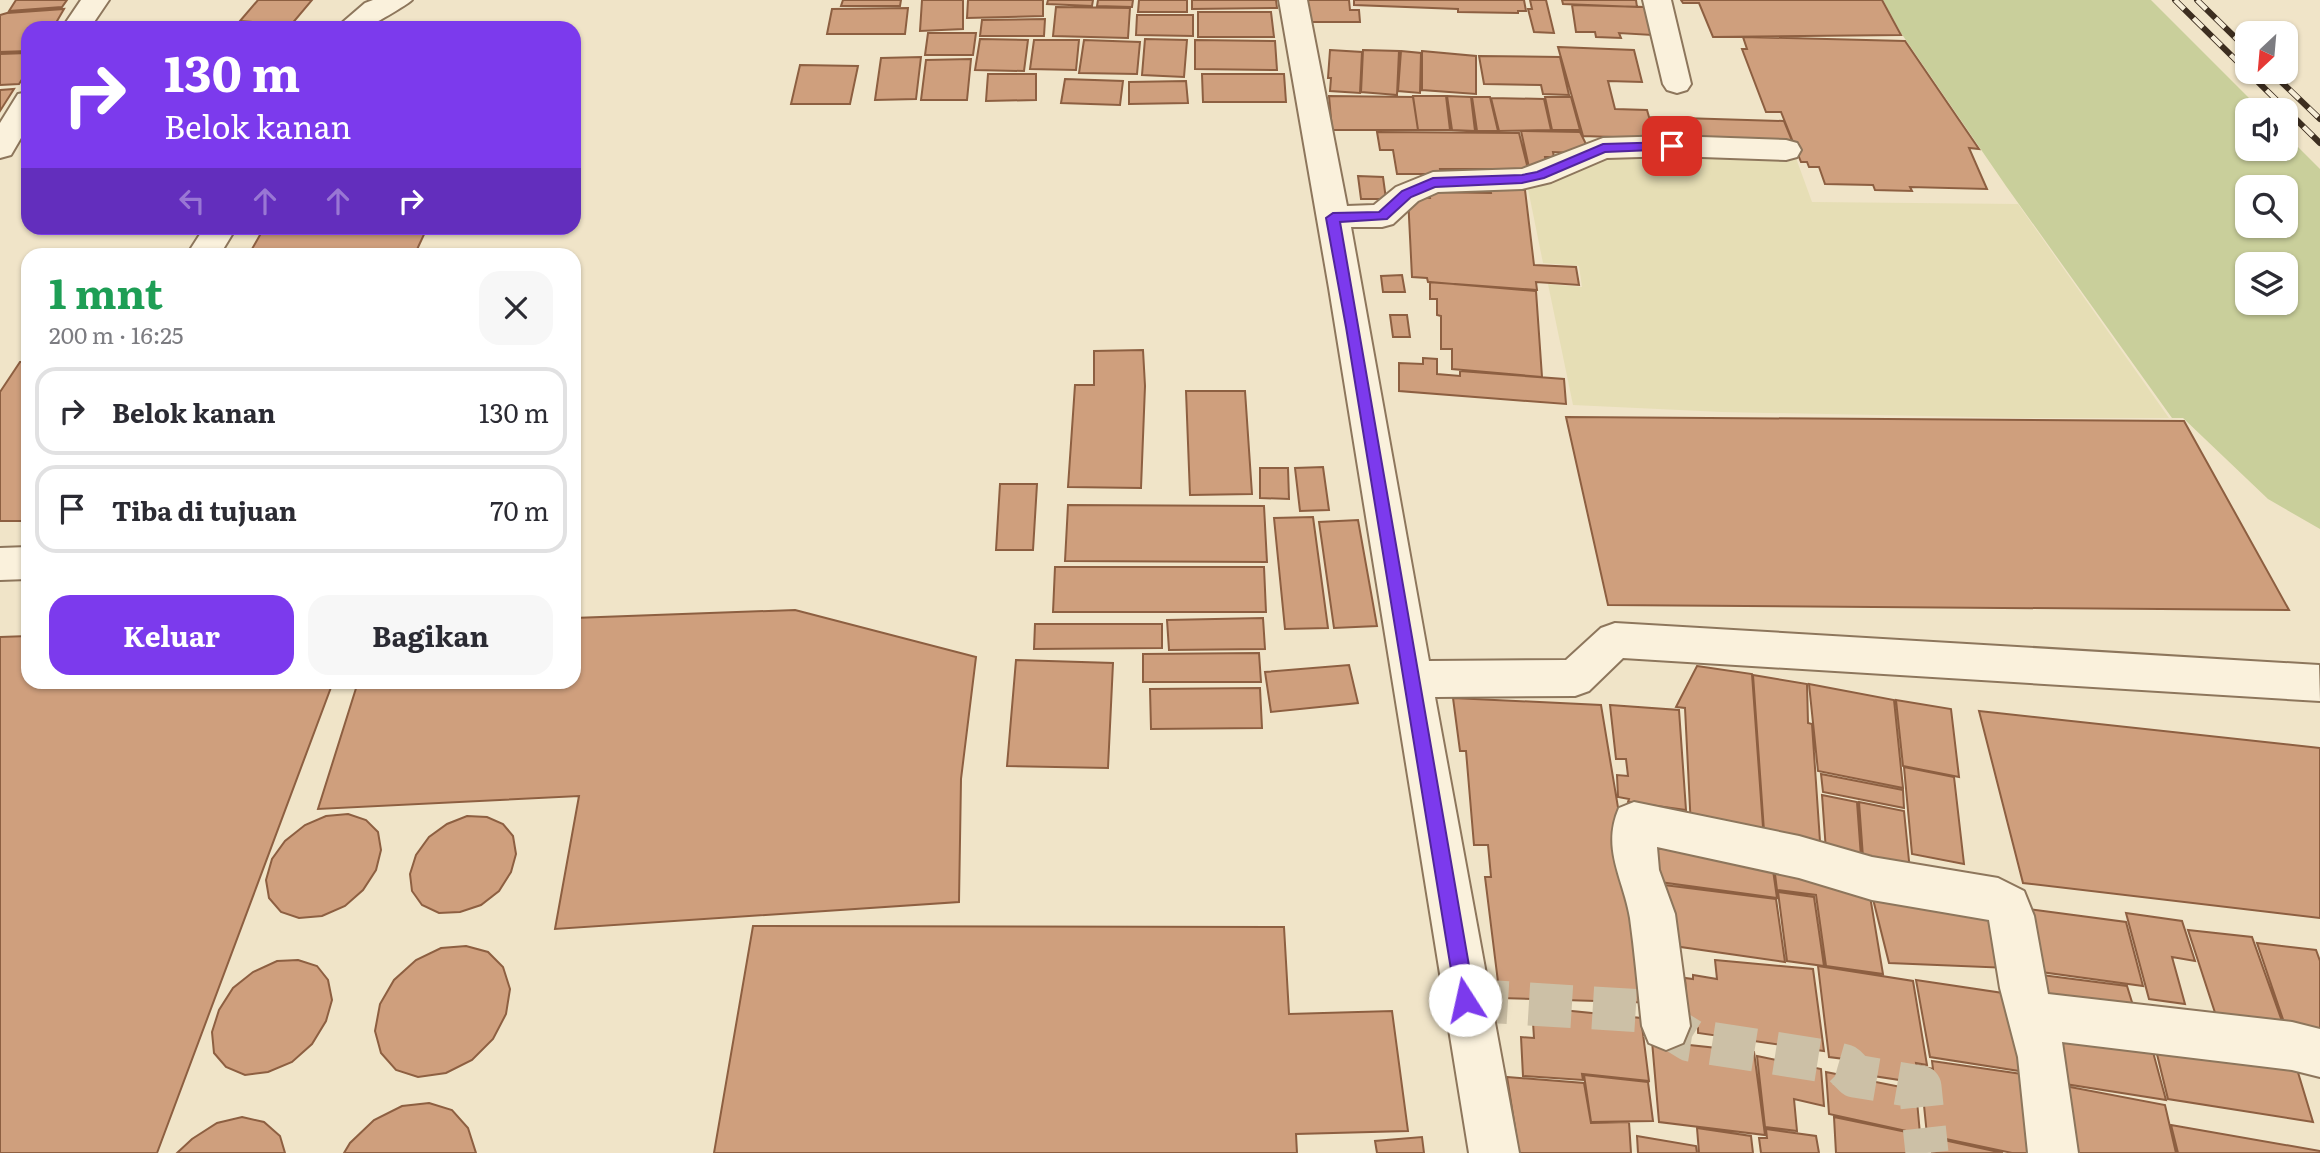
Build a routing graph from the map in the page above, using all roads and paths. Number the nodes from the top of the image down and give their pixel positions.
1 (95, 0) edge
2 (398, 0) edge
3 (1293, 0) edge
4 (1657, 0) edge
5 (81, 21) edge
6 (359, 21) edge
7 (1677, 84) dead end
8 (21, 113) edge
9 (0, 148) edge
10 (1787, 150) dead end
11 (1333, 218) junction
12 (21, 563) edge
13 (0, 564) edge
14 (1412, 679) junction
15 (2319, 683) edge
16 (2030, 1015) junction
17 (1666, 1026) dead end
18 (2320, 1053) edge
19 (1494, 1153) edge
20 (2053, 1153) edge

1 - 5 street
2 - 6 street
3 - 11 street
4 - 7 street
8 - 9 street
10 - 11 street
11 - 14 street
12 - 13 street
14 - 15 street
14 - 19 street
16 - 17 street
16 - 18 street
16 - 20 street

